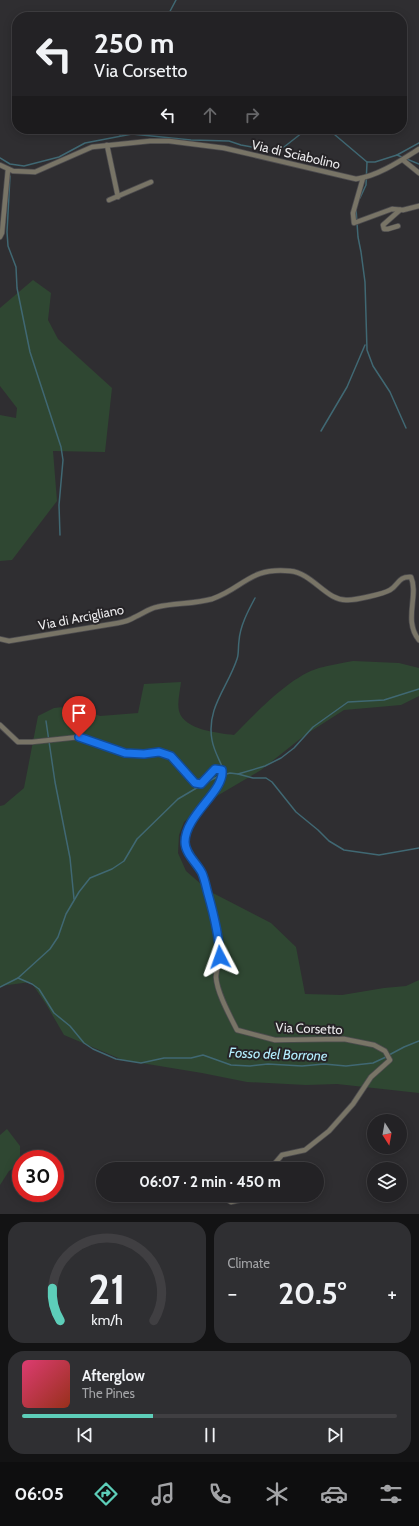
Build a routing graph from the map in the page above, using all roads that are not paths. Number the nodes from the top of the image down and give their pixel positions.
1 (107, 145) junction
2 (419, 149) edge
3 (403, 160) junction
4 (0, 165) edge
5 (8, 169) junction
6 (419, 173) edge
7 (363, 178) junction
8 (151, 182) dead end
9 (118, 197) junction
10 (109, 200) dead end
11 (419, 206) edge
12 (400, 210) junction
13 (398, 226) dead end
14 (0, 237) edge
15 (0, 639) edge
16 (419, 640) edge
17 (0, 725) edge
18 (276, 1162) edge

1 - 5 street, Via di Sciabolino
1 - 7 street, Via di Sciabolino
1 - 9 street
2 - 3 street, Via di Sciabolino
3 - 6 street
3 - 7 street, Via di Sciabolino
4 - 5 street, Via di Sciabolino
5 - 14 street
7 - 12 street
8 - 9 street
9 - 10 street
11 - 12 street
12 - 13 street
15 - 16 street, Via di Arcigliano
17 - 18 street, Via Corsetto

